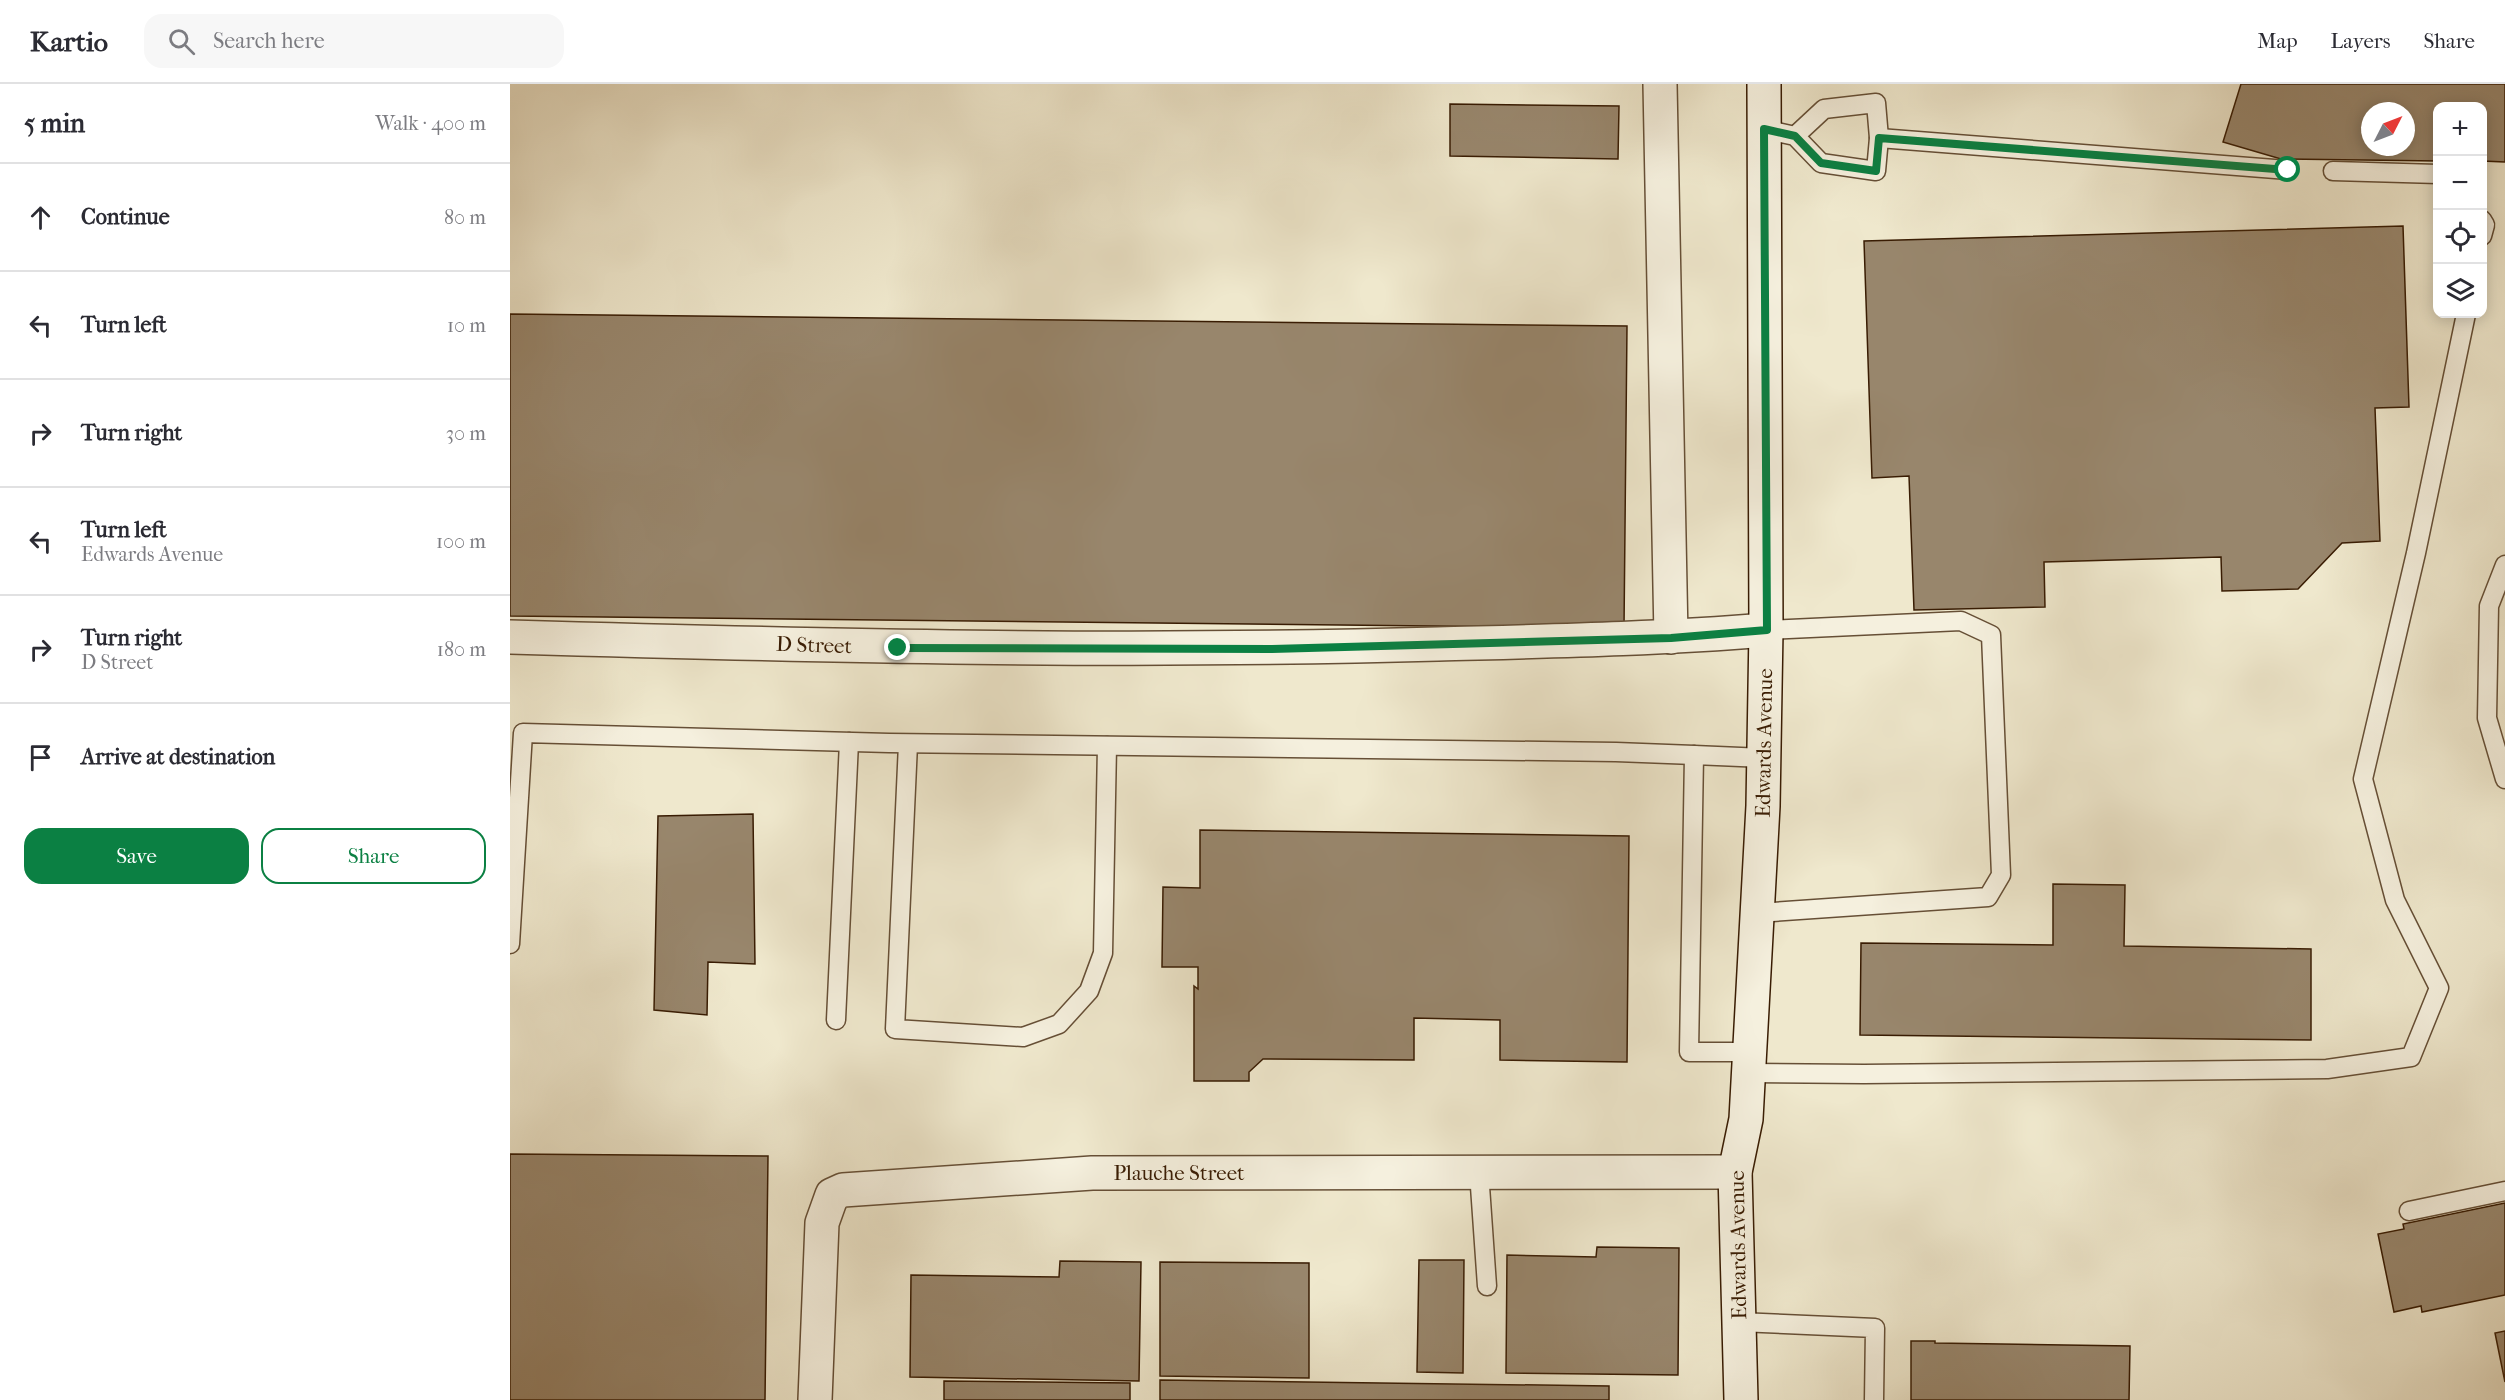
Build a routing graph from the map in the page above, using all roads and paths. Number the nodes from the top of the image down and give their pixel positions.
1 (1660, 84) edge
2 (1764, 84) edge
3 (1764, 129) junction
4 (1795, 136) junction
5 (1879, 138) junction
6 (2288, 170) dead end
7 (2333, 171) dead end
8 (2433, 174) edge
9 (2465, 318) edge
10 (2505, 565) edge
11 (1767, 630) junction
12 (510, 637) edge
13 (1671, 638) junction
14 (849, 742) junction
15 (908, 744) junction
16 (1107, 746) junction
17 (1694, 755) junction
18 (1764, 758) junction
19 (2505, 780) edge
20 (1757, 913) junction
21 (510, 944) edge
22 (836, 1020) dead end
23 (1749, 1063) junction
24 (1479, 1172) junction
25 (1735, 1172) junction
26 (2505, 1191) edge
27 (2409, 1211) dead end
28 (1487, 1286) dead end
29 (1739, 1322) junction
30 (815, 1400) edge
31 (1741, 1400) edge
32 (1874, 1400) edge

1 - 13 street
2 - 3 street, Edwards Avenue
3 - 4 lane
3 - 11 street, Edwards Avenue
4 - 5 lane
4 - 5 lane
5 - 6 lane
7 - 8 lane
9 - 23 lane
10 - 19 lane
11 - 13 street, D Street
11 - 18 street, Edwards Avenue
11 - 20 lane
12 - 13 street, D Street
14 - 15 lane
14 - 21 lane
14 - 22 lane
15 - 16 lane
15 - 16 lane
16 - 17 lane
17 - 18 lane
17 - 23 lane
18 - 20 street, Edwards Avenue
20 - 23 street, Edwards Avenue
23 - 25 street, Edwards Avenue
24 - 25 street, Plauche Street
24 - 28 lane
24 - 30 street, Plauche Street
25 - 29 street, Edwards Avenue
26 - 27 lane
29 - 31 street, Edwards Avenue
29 - 32 lane

